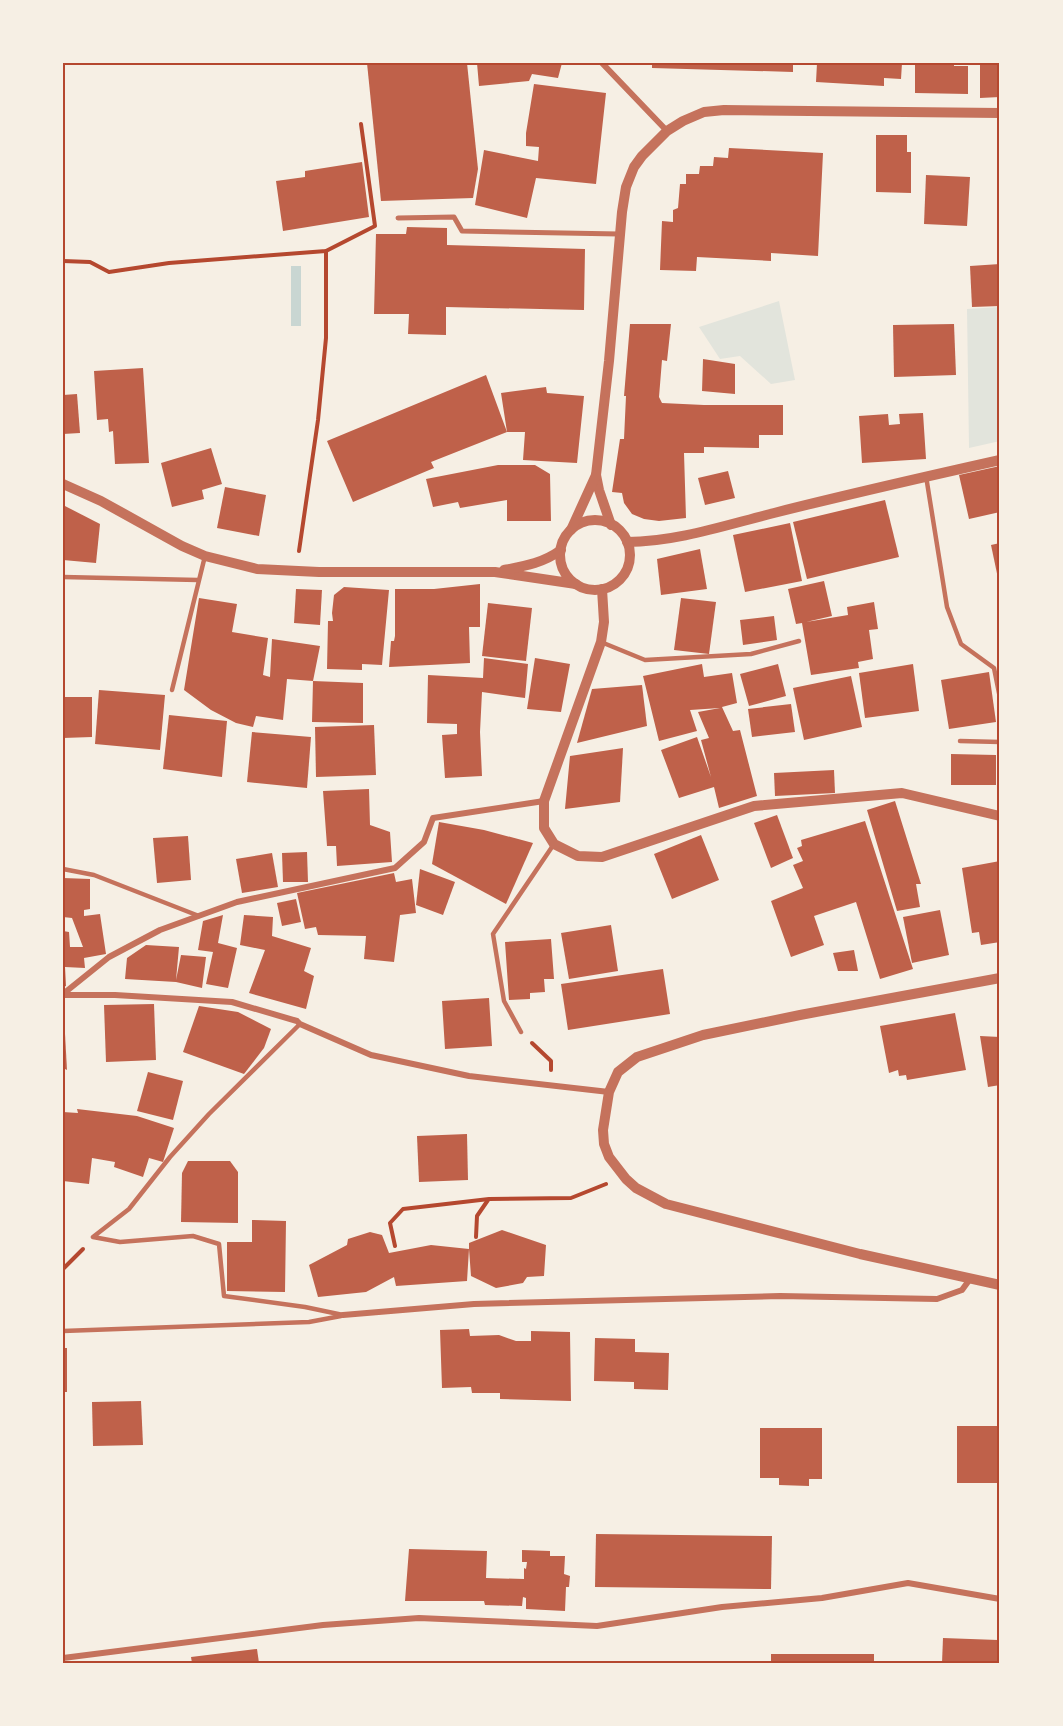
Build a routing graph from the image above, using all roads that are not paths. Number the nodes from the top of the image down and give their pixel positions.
1 (602, 63) edge
2 (1000, 113) edge
3 (667, 131) junction
4 (398, 218) dead end
5 (620, 234) junction
6 (1000, 460) edge
7 (596, 475) junction
8 (926, 476) junction
9 (63, 484) edge
10 (611, 525) junction
11 (571, 530) junction
12 (627, 542) junction
13 (561, 550) junction
14 (206, 556) junction
15 (495, 572) junction
16 (63, 577) edge
17 (198, 580) junction
18 (576, 584) junction
19 (602, 589) junction
20 (799, 641) dead end
21 (601, 642) junction
22 (172, 690) dead end
23 (1000, 698) edge
24 (960, 741) dead end
25 (1000, 742) edge
26 (544, 801) junction
27 (1000, 816) edge
28 (554, 844) junction
29 (63, 869) edge
30 (199, 916) junction
31 (1000, 978) edge
32 (63, 995) edge
33 (300, 1024) junction
34 (521, 1032) road end
35 (609, 1092) junction
36 (970, 1278) junction
37 (1000, 1285) edge
38 (343, 1315) junction
39 (63, 1331) edge
40 (1000, 1599) edge
41 (63, 1658) edge

1 - 3 street
2 - 3 street
3 - 5 street
4 - 5 street
5 - 7 street
6 - 8 street
7 - 10 street
7 - 11 street
8 - 12 street
8 - 23 lane
9 - 14 street
10 - 11 street
10 - 12 street
11 - 13 street
12 - 19 street
13 - 15 street
13 - 18 street
14 - 15 street
14 - 17 lane
15 - 18 street
16 - 17 lane
17 - 22 lane
18 - 19 street
19 - 21 street
20 - 21 lane
21 - 26 street
24 - 25 lane
26 - 28 street
26 - 30 street
27 - 28 street
28 - 34 lane
29 - 30 lane
30 - 32 street
31 - 35 street
32 - 33 street
33 - 35 street
33 - 38 lane
35 - 36 street
36 - 37 street
36 - 38 street
38 - 39 lane
40 - 41 street

